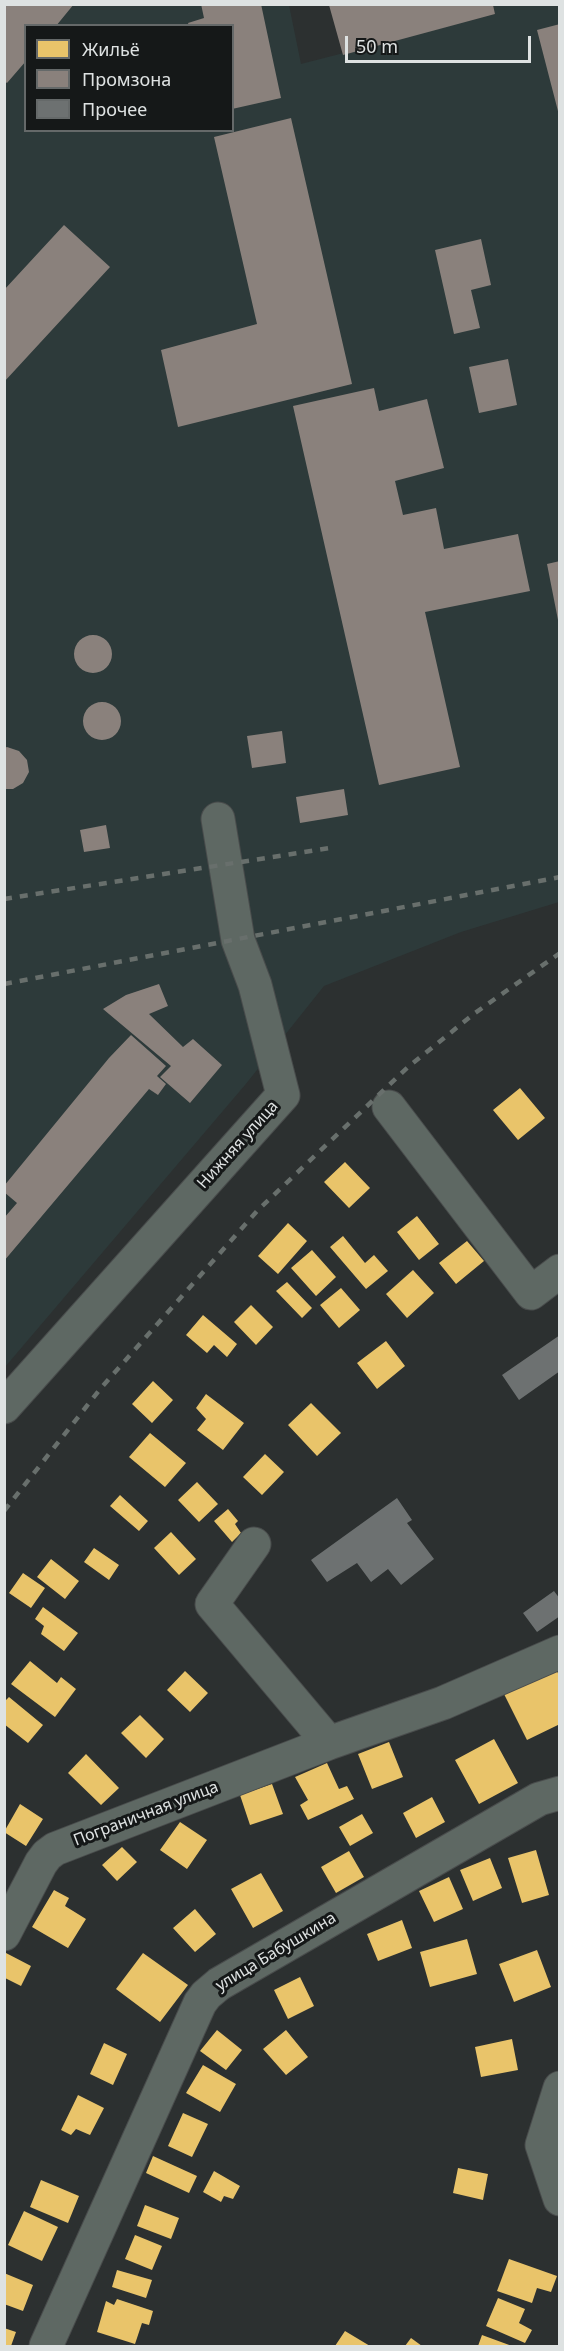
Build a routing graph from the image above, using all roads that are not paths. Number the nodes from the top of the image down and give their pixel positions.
1 (218, 819) dead end
2 (389, 1107) dead end
3 (560, 1271) edge
4 (4, 1407) edge
5 (254, 1544) dead end
6 (560, 1652) edge
7 (329, 1743) junction
8 (560, 1793) edge
9 (4, 1934) edge
10 (560, 2088) edge
11 (560, 2199) edge
12 (46, 2346) edge

1 - 4 street, Нижняя улица
2 - 3 street
5 - 7 street
6 - 7 street, Пограничная улица
7 - 9 street, Пограничная улица
8 - 12 street, улица Бабушкина
10 - 11 street

